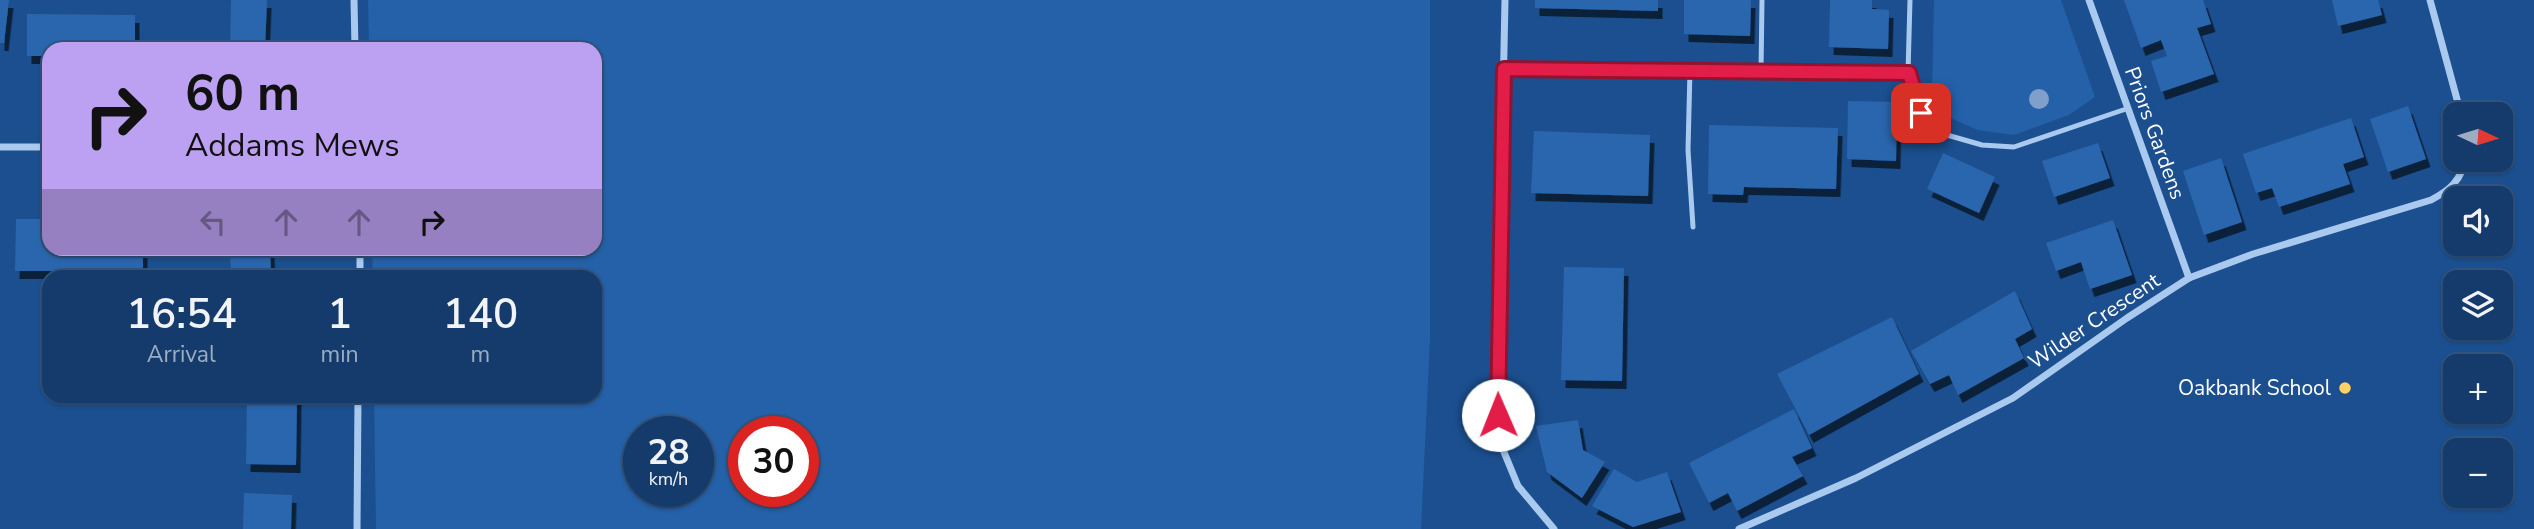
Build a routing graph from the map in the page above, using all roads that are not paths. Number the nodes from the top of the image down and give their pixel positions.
1 (354, 0) edge
2 (1505, 0) edge
3 (1762, 0) edge
4 (1910, 0) edge
5 (2089, 0) edge
6 (2430, 0) edge
7 (355, 42) edge
8 (1504, 69) junction
9 (1690, 70) junction
10 (1761, 72) junction
11 (1909, 73) junction
12 (2458, 102) edge
13 (2126, 109) junction
14 (42, 147) edge
15 (0, 148) edge
16 (2462, 172) edge
17 (1693, 227) dead end
18 (2189, 278) junction
19 (358, 403) edge
20 (357, 529) edge
21 (1553, 529) edge
22 (1739, 529) edge

1 - 7 street
2 - 8 street
3 - 10 lane
4 - 11 lane
5 - 13 street, Priors Gardens
6 - 12 street
8 - 9 street
8 - 21 street
9 - 10 street
9 - 17 lane
10 - 11 street
11 - 13 lane
13 - 18 street, Priors Gardens
14 - 15 street
16 - 18 street, Wilder Crescent
18 - 22 street, Wilder Crescent
19 - 20 street

